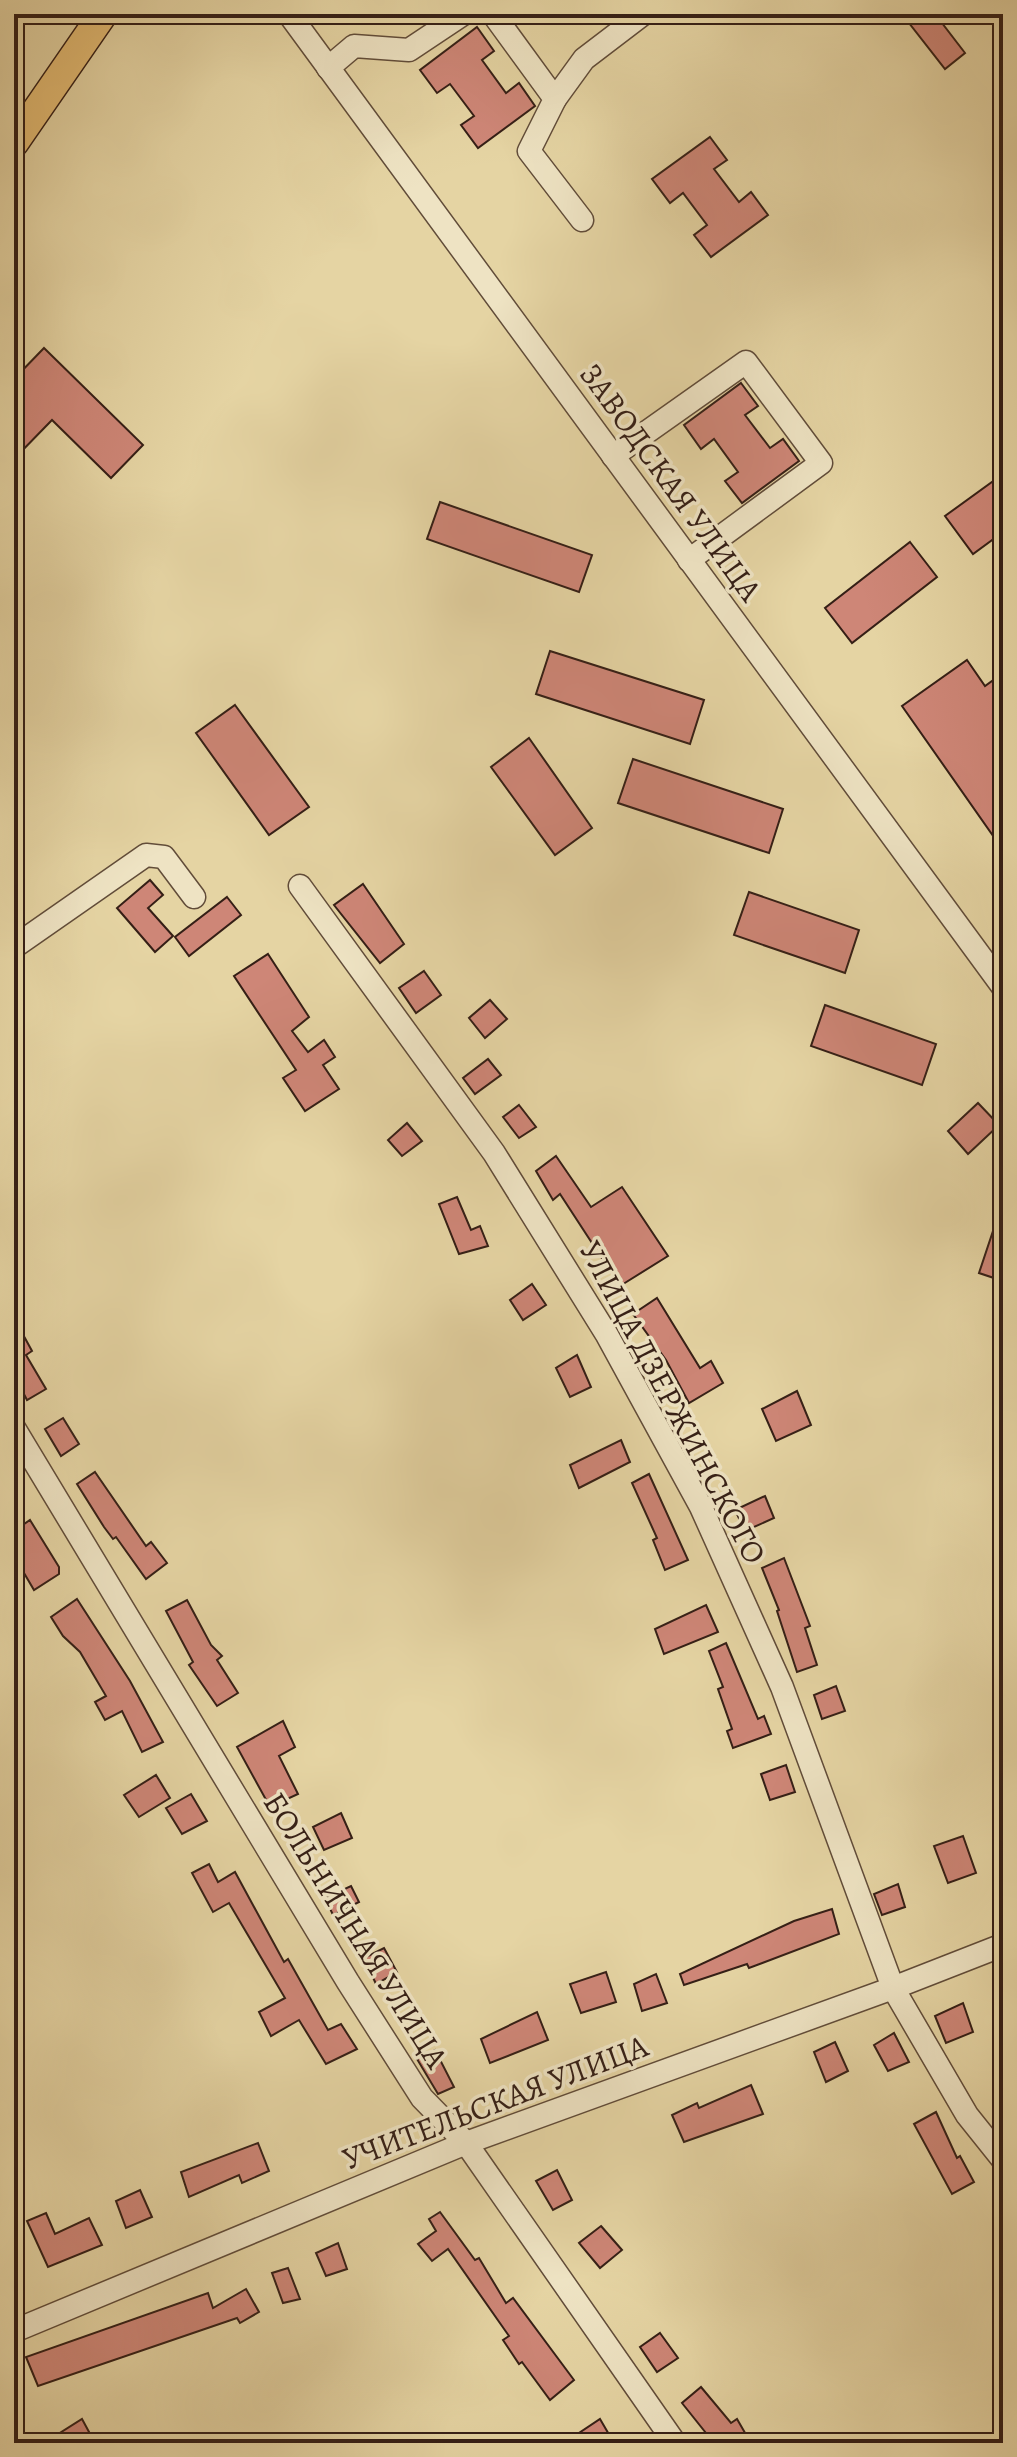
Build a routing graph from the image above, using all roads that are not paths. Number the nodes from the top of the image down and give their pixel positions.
1 (103, 14) edge
2 (289, 14) edge
3 (463, 14) edge
4 (493, 14) edge
5 (643, 14) edge
6 (328, 68) junction
7 (555, 99) junction
8 (14, 143) edge
9 (582, 220) dead end
10 (613, 456) junction
11 (689, 560) junction
12 (300, 886) dead end
13 (194, 897) dead end
14 (14, 947) edge
15 (1003, 987) edge
16 (14, 1428) edge
17 (1003, 1945) edge
18 (893, 1988) junction
19 (466, 2143) junction
20 (1003, 2160) edge
21 (14, 2331) edge
22 (675, 2443) edge

1 - 8 main road
2 - 6 street, ЗАВОДСКАЯ УЛИЦА
3 - 6 street
4 - 7 street
5 - 7 street
6 - 10 street, ЗАВОДСКАЯ УЛИЦА
7 - 9 street
10 - 11 street, ЗАВОДСКАЯ УЛИЦА
10 - 11 street
11 - 15 street, ЗАВОДСКАЯ УЛИЦА
12 - 18 street, УЛИЦА ДЗЕРЖИНСКОГО
13 - 14 street
16 - 19 street, БОЛЬНИЧНАЯ УЛИЦА
17 - 18 street, УЧИТЕЛЬСКАЯ УЛИЦА
18 - 19 street, УЧИТЕЛЬСКАЯ УЛИЦА
18 - 20 street, УЛИЦА ДЗЕРЖИНСКОГО
19 - 21 street, УЧИТЕЛЬСКАЯ УЛИЦА
19 - 22 street, БОЛЬНИЧНАЯ УЛИЦА

